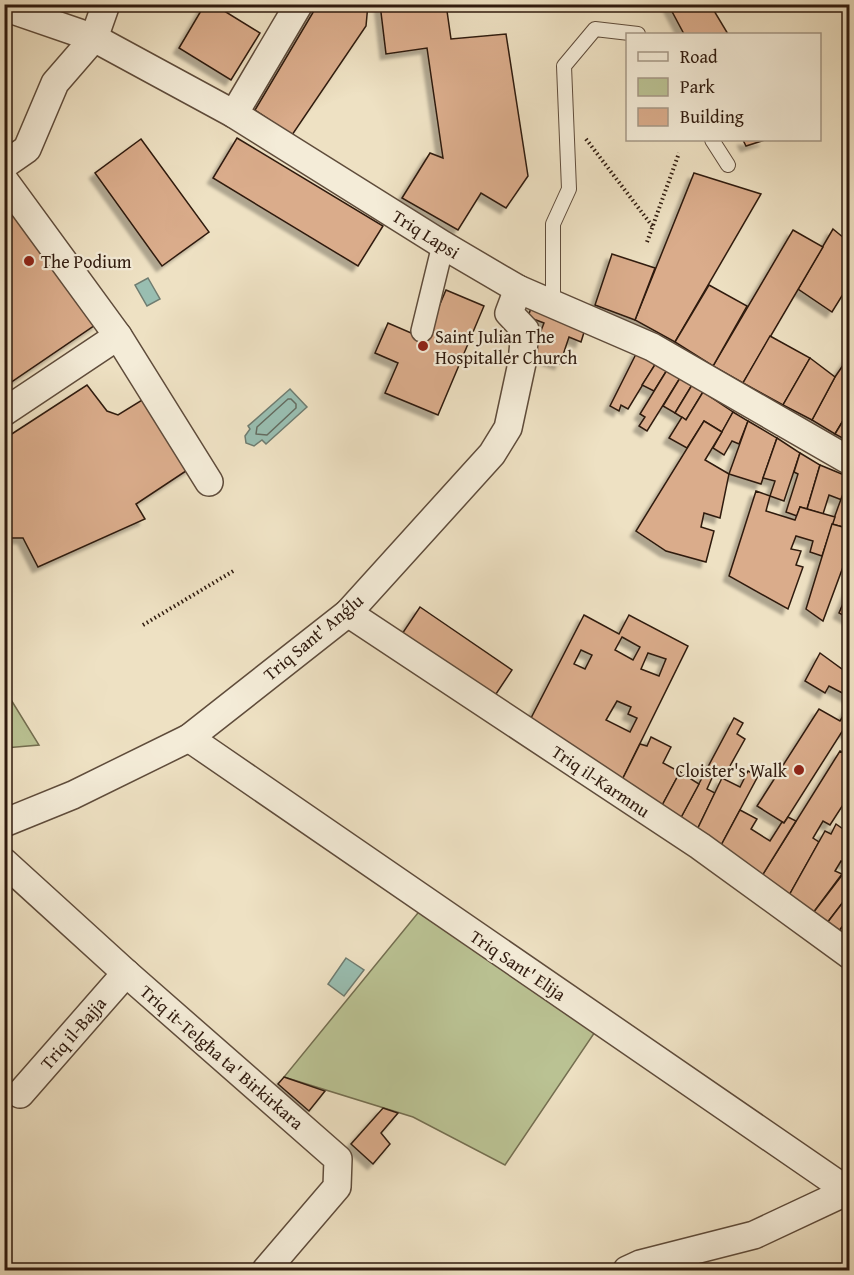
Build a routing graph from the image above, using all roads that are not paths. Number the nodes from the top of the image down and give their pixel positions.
1 (106, 4) edge
2 (299, 4) edge
3 (4, 7) edge
4 (629, 33) edge
5 (94, 38) junction
6 (234, 114) junction
7 (713, 141) edge
8 (4, 165) edge
9 (728, 165) dead end
10 (4, 180) edge
11 (443, 245) junction
12 (518, 289) junction
13 (553, 304) junction
14 (422, 331) dead end
15 (118, 336) junction
16 (4, 412) edge
17 (849, 461) edge
18 (209, 482) dead end
19 (348, 613) junction
20 (189, 738) junction
21 (4, 822) edge
22 (4, 862) edge
23 (849, 955) edge
24 (126, 973) junction
25 (20, 1094) dead end
26 (849, 1191) edge
27 (266, 1270) edge
28 (627, 1270) edge

1 - 5 street
2 - 6 street
3 - 5 street, Triq Lapsi
4 - 13 lane
5 - 6 street, Triq Lapsi
5 - 8 street
6 - 11 street, Triq Lapsi
7 - 9 lane
10 - 15 street
11 - 12 street, Triq Lapsi
11 - 14 street
12 - 13 street, Triq Lapsi
12 - 19 street, Triq Sant' Anǵlu
13 - 17 street, Triq Lapsi
15 - 16 street
15 - 18 street
19 - 20 street, Triq Sant' Anǵlu
19 - 23 street, Triq il-Karmnu
20 - 21 street, Triq Sant' Anǵlu
20 - 26 street, Triq Sant' Elija
22 - 24 street, Triq it-Telgħa ta' Birkirkara
24 - 25 street, Triq il-Bajja
24 - 27 street, Triq it-Telgħa ta' Birkirkara
26 - 28 street

